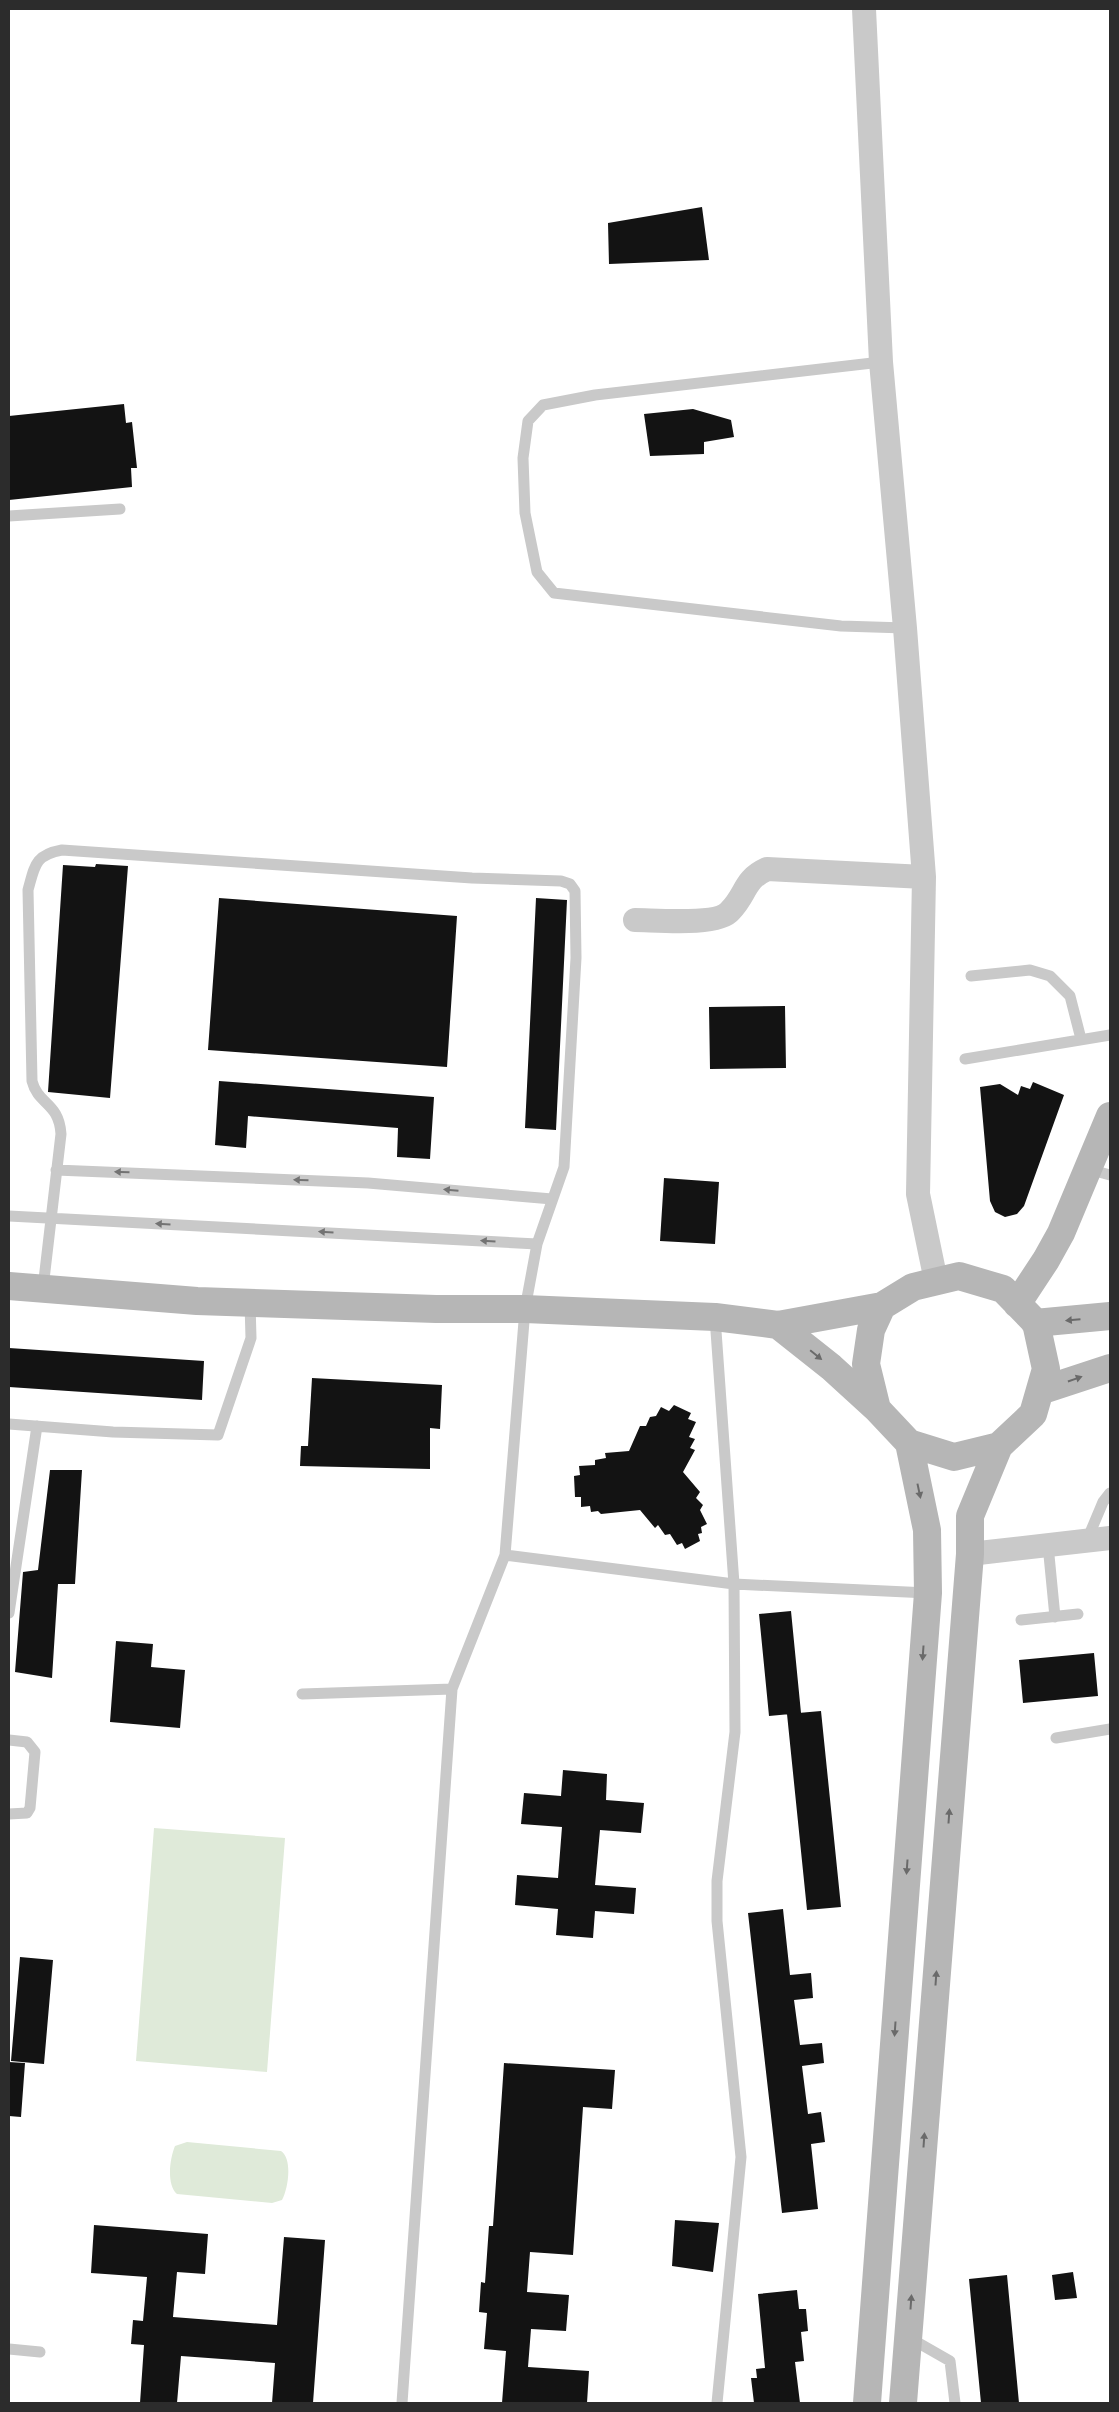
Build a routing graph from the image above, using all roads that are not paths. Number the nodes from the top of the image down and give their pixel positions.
1 (864, 9) edge
2 (881, 362) junction
3 (120, 509) dead end
4 (9, 516) edge
5 (905, 628) junction
6 (924, 877) junction
7 (635, 920) dead end
8 (971, 976) dead end
9 (1110, 1035) edge
10 (1081, 1039) junction
11 (965, 1059) dead end
12 (1110, 1116) edge
13 (56, 1170) junction
14 (1099, 1172) edge
15 (552, 1199) junction
16 (9, 1216) edge
17 (50, 1217) junction
18 (537, 1244) junction
19 (936, 1282) junction
20 (9, 1286) edge
21 (43, 1288) junction
22 (250, 1303) junction
23 (1017, 1304) junction
24 (882, 1306) junction
25 (525, 1309) junction
26 (1110, 1316) edge
27 (715, 1317) junction
28 (1035, 1323) junction
29 (778, 1324) junction
30 (1110, 1368) edge
31 (1040, 1391) junction
32 (877, 1409) junction
33 (9, 1424) edge
34 (38, 1426) junction
35 (909, 1443) junction
36 (999, 1446) junction
37 (1110, 1493) edge
38 (1099, 1539) edge
39 (1048, 1545) junction
40 (970, 1554) junction
41 (504, 1555) junction
42 (734, 1584) junction
43 (928, 1593) junction
44 (9, 1613) edge
45 (1078, 1614) dead end
46 (1055, 1617) junction
47 (1021, 1620) dead end
48 (452, 1690) junction
49 (302, 1694) dead end
50 (1110, 1730) edge
51 (1056, 1738) dead end
52 (9, 1740) edge
53 (9, 1814) edge
54 (908, 2337) junction
55 (9, 2349) edge
56 (40, 2352) dead end
57 (402, 2403) edge
58 (717, 2403) edge
59 (868, 2403) edge
60 (903, 2403) edge
61 (955, 2403) edge

1 - 2 street
2 - 5 street
2 - 5 lane
3 - 4 lane
5 - 6 street
6 - 7 street
6 - 19 street
8 - 10 lane
9 - 10 lane
10 - 11 lane
12 - 14 main road
15 -> 13 lane
13 - 15 lane
13 - 17 lane
14 - 23 main road
15 - 18 lane
16 - 17 lane
18 -> 17 lane
17 - 21 lane
18 - 25 lane
19 - 23 main road
19 - 24 main road
20 - 21 main road
21 - 22 main road
22 - 25 main road
22 - 34 lane
23 - 28 main road
24 - 29 main road
24 - 32 main road
25 - 27 main road
25 - 41 lane
26 -> 28 main road
27 - 29 main road
27 - 42 lane
28 - 31 main road
29 -> 32 main road
31 -> 30 main road
31 - 36 main road
32 - 35 main road
33 - 34 lane
34 - 44 lane
35 - 36 main road
35 -> 43 main road
36 - 40 main road
37 - 38 lane
38 - 39 street
39 - 40 street
39 - 46 lane
54 -> 40 main road
41 - 42 lane
41 - 48 lane
42 - 43 lane
42 - 58 lane
43 -> 59 main road
45 - 46 lane
46 - 47 lane
48 - 49 lane
48 - 57 lane
50 - 51 lane
52 - 53 lane
54 - 60 main road
54 - 61 lane
55 - 56 lane

